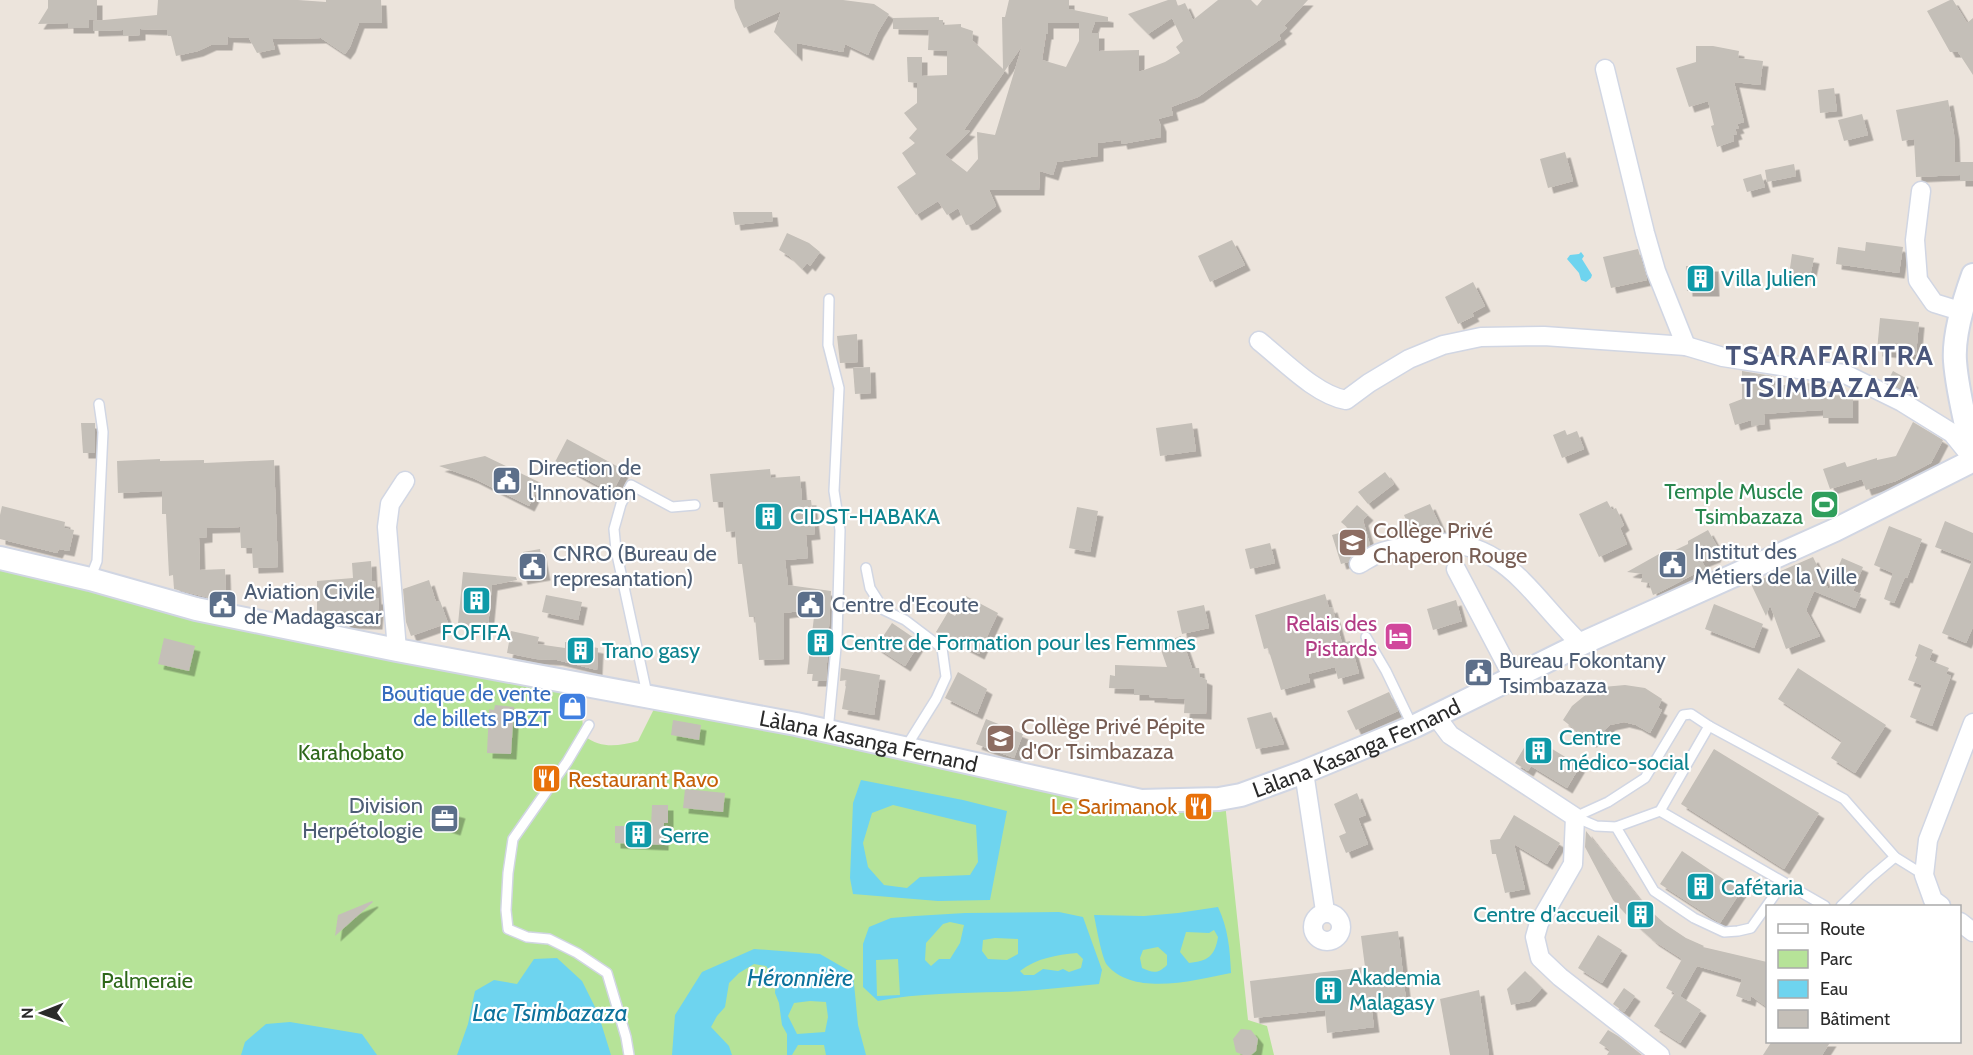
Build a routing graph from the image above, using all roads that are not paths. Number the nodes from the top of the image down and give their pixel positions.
1 (1605, 69) dead end
2 (1921, 191) dead end
3 (1973, 275) edge
4 (829, 298) dead end
5 (1960, 311) junction
6 (1259, 341) dead end
7 (1686, 346) junction
8 (99, 404) dead end
9 (1971, 459) edge
10 (405, 481) dead end
11 (695, 505) dead end
12 (0, 558) edge
13 (1359, 564) dead end
14 (866, 568) dead end
15 (1456, 569) dead end
16 (90, 579) junction
17 (1366, 637) dead end
18 (1581, 644) junction
19 (397, 650) junction
20 (1513, 677) junction
21 (648, 697) junction
22 (1435, 715) junction
23 (1973, 723) edge
24 (589, 725) dead end
25 (1709, 726) junction
26 (1413, 727) junction
27 (828, 731) junction
28 (906, 747) junction
29 (1304, 772) junction
30 (1660, 811) junction
31 (1575, 817) junction
32 (1616, 827) junction
33 (1895, 857) junction
34 (1924, 875) junction
35 (1783, 883) junction
36 (1767, 905) edge
37 (1823, 905) edge
38 (1842, 905) edge
39 (1940, 905) edge
40 (1766, 907) edge
41 (1325, 911) dead end
42 (629, 1055) edge
43 (1660, 1055) edge

1 - 7 street
2 - 5 street
3 - 5 street
4 - 27 lane
5 - 9 street
6 - 7 street
7 - 9 street
8 - 16 lane
9 - 18 street, Làlana Kasanga Fernand
10 - 19 street
11 - 21 lane
12 - 16 street, Làlana Kasanga Fernand
13 - 18 street
14 - 28 lane
15 - 20 street
16 - 19 street, Làlana Kasanga Fernand
17 - 26 lane
18 - 20 street, Làlana Kasanga Fernand
19 - 21 street, Làlana Kasanga Fernand
20 - 22 street, Làlana Kasanga Fernand
21 - 27 street, Làlana Kasanga Fernand
22 - 26 street, Làlana Kasanga Fernand
22 - 31 street
23 - 34 street
24 - 42 lane
25 - 30 lane
25 - 31 lane
25 - 33 lane
26 - 29 street, Làlana Kasanga Fernand
27 - 28 street, Làlana Kasanga Fernand
28 - 29 street, Làlana Kasanga Fernand
29 - 41 street
30 - 32 lane
30 - 35 lane
31 - 32 lane
31 - 43 street
32 - 40 lane
33 - 34 lane
33 - 38 lane
34 - 39 street
35 - 36 lane
35 - 37 lane

